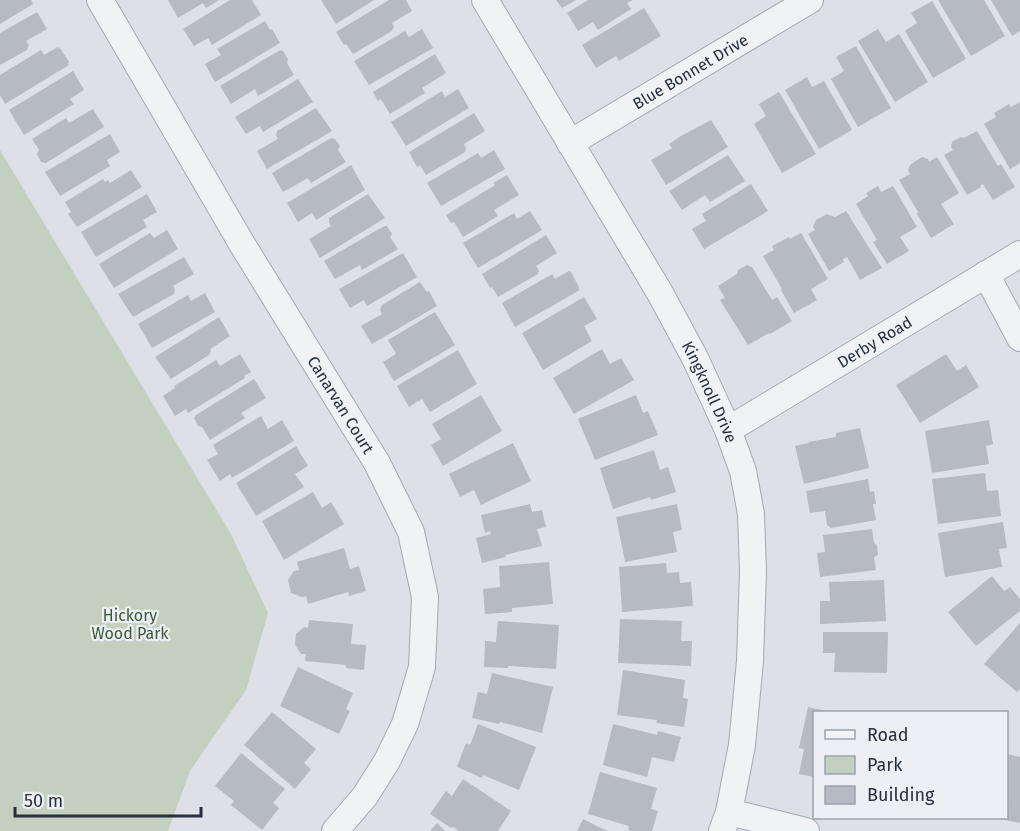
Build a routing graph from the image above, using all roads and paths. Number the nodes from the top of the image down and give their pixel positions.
1 (100, 0) edge
2 (485, 0) edge
3 (810, 0) edge
4 (570, 143) junction
5 (1020, 254) edge
6 (986, 274) junction
7 (1020, 338) edge
8 (728, 430) junction
9 (725, 821) edge
10 (335, 831) edge
11 (806, 831) edge

1 - 10 street, Canarvan Court
2 - 4 street, Kingknoll Drive
3 - 4 street, Blue Bonnet Drive
4 - 8 street, Kingknoll Drive
5 - 6 street, Derby Road
6 - 7 street
6 - 8 street, Derby Road
8 - 9 street, Kingknoll Drive
9 - 11 street

